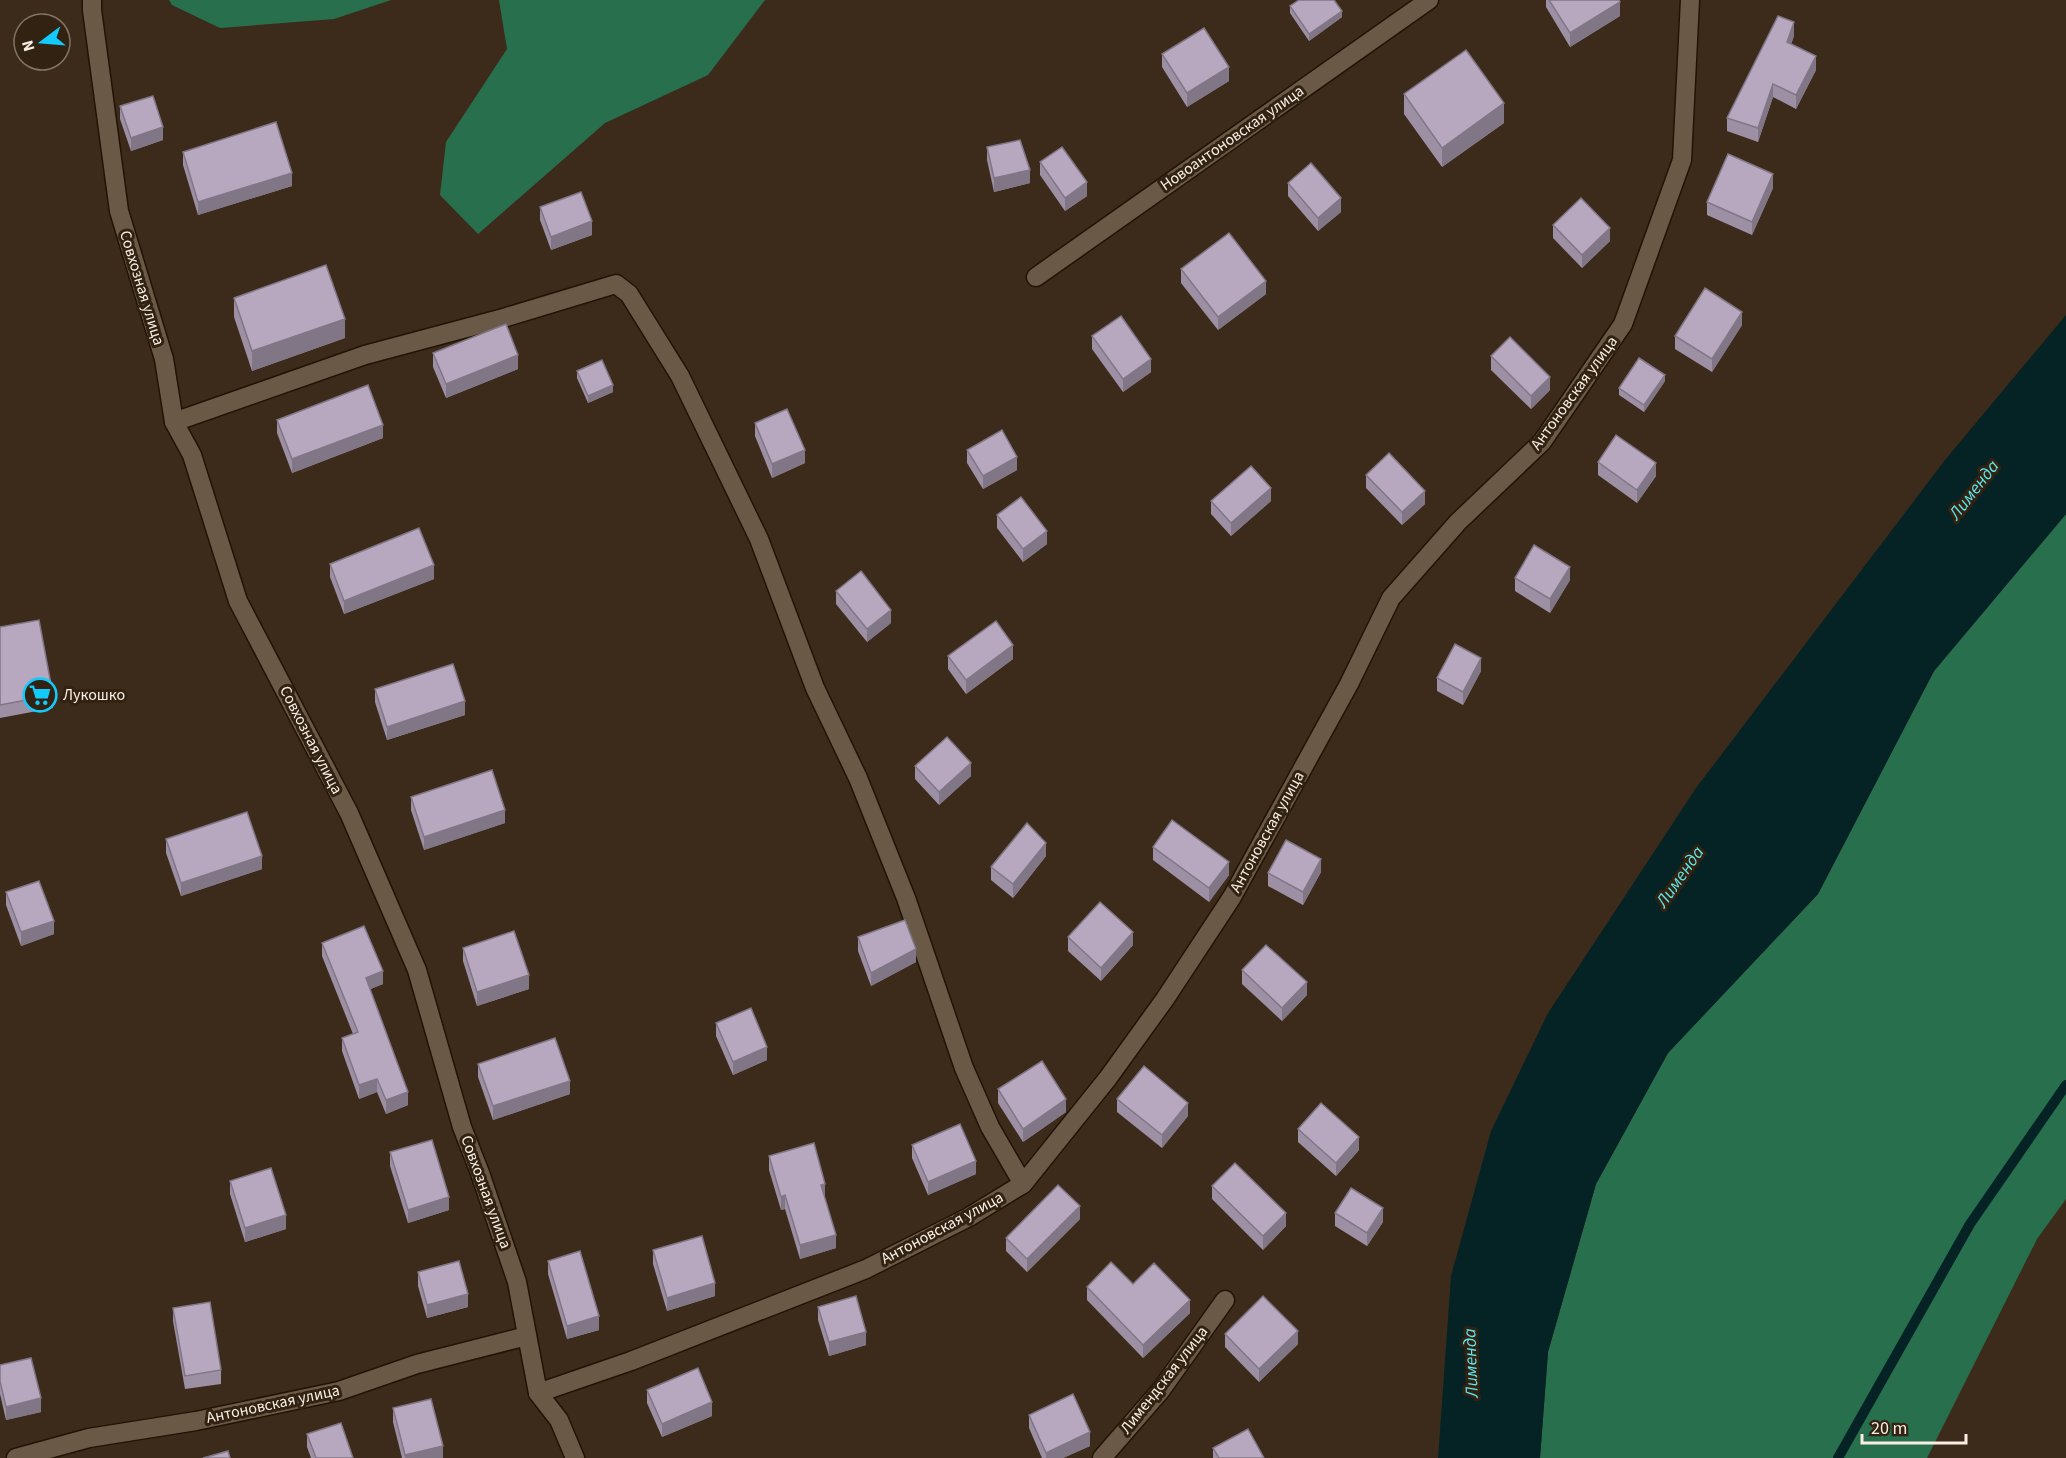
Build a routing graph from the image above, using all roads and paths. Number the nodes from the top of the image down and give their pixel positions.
1 (1429, 0) edge
2 (1690, 0) edge
3 (90, 3) edge
4 (1036, 277) dead end
5 (174, 422) junction
6 (1023, 1184) junction
7 (1225, 1300) dead end
8 (527, 1336) junction
9 (538, 1393) junction
10 (16, 1458) edge
11 (575, 1458) edge
12 (1102, 1458) edge

1 - 4 street, Новоантоновская улица
2 - 6 street, Антоновская улица
3 - 5 street, Совхозная улица
5 - 6 street
5 - 8 street, Совхозная улица
6 - 9 street, Антоновская улица
7 - 12 street, Лимендская улица
8 - 9 street, Совхозная улица
8 - 10 street, Антоновская улица
9 - 11 street, Совхозная улица

